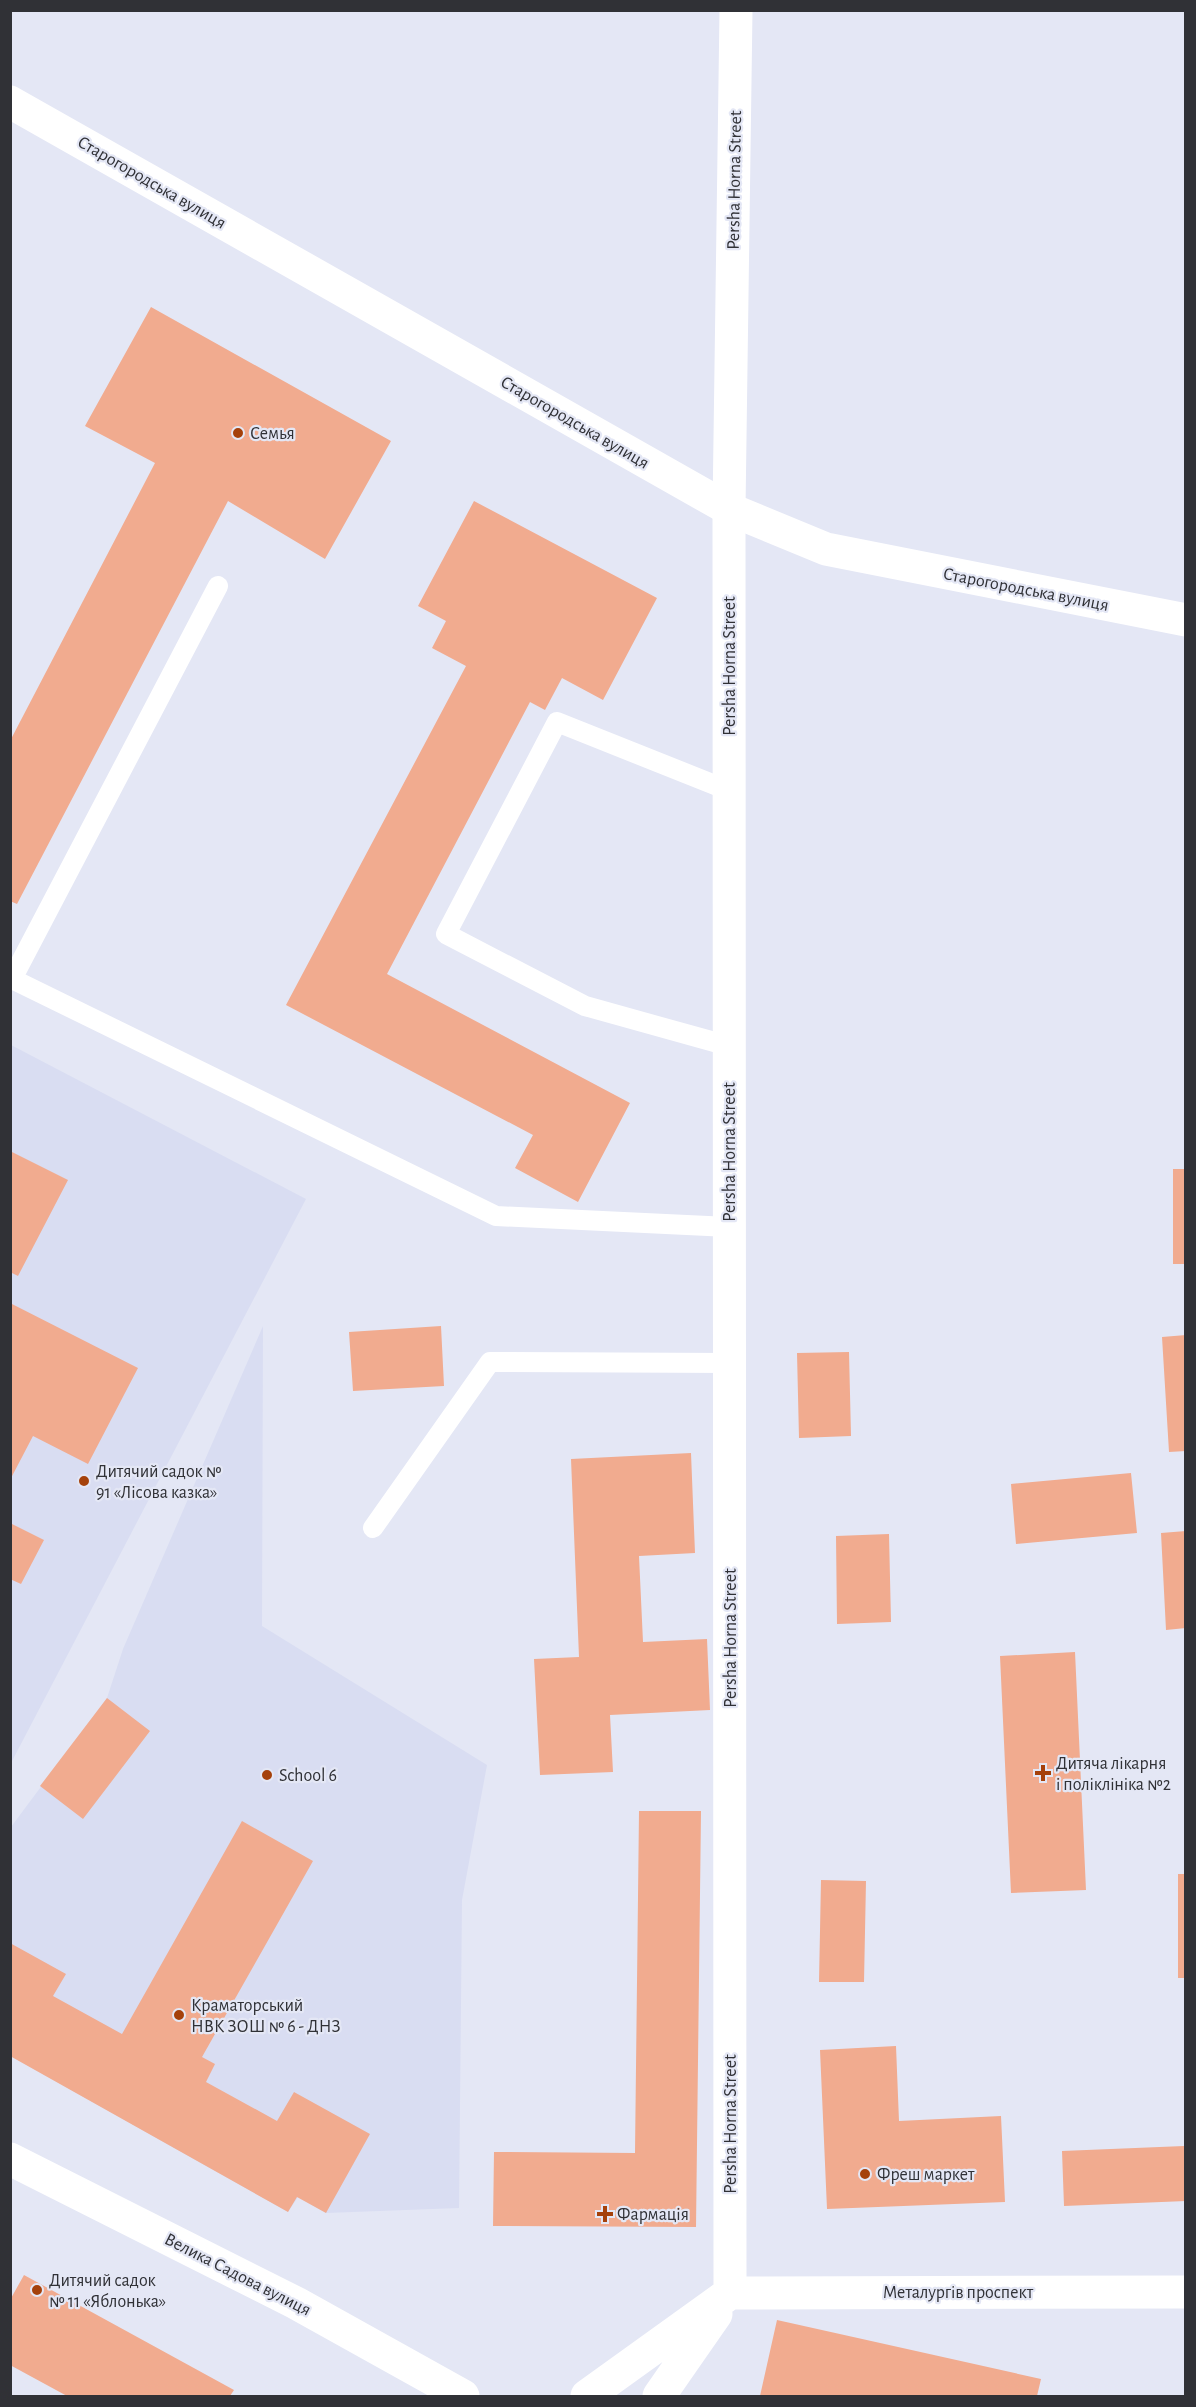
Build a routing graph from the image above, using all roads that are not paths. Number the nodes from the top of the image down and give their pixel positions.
1 (736, 10) edge
2 (10, 102) edge
3 (729, 509) junction
4 (218, 586) dead end
5 (1185, 620) edge
6 (729, 791) junction
7 (729, 1046) junction
8 (729, 1227) junction
9 (730, 1363) junction
10 (374, 1528) dead end
11 (10, 2159) edge
12 (1185, 2292) edge
13 (730, 2293) junction
14 (463, 2397) edge
15 (587, 2397) edge
16 (659, 2397) edge

1 - 3 street, Persha Horna Street
2 - 3 street, Старогородська вулиця
3 - 5 street, Старогородська вулиця
3 - 6 street, Persha Horna Street
4 - 8 lane
6 - 7 street, Persha Horna Street
6 - 7 lane
7 - 8 street, Persha Horna Street
8 - 9 street, Persha Horna Street
9 - 10 lane
9 - 13 street, Persha Horna Street
11 - 14 street, Велика Садова вулиця
12 - 13 street, Металургів проспект
13 - 15 street
13 - 16 street

